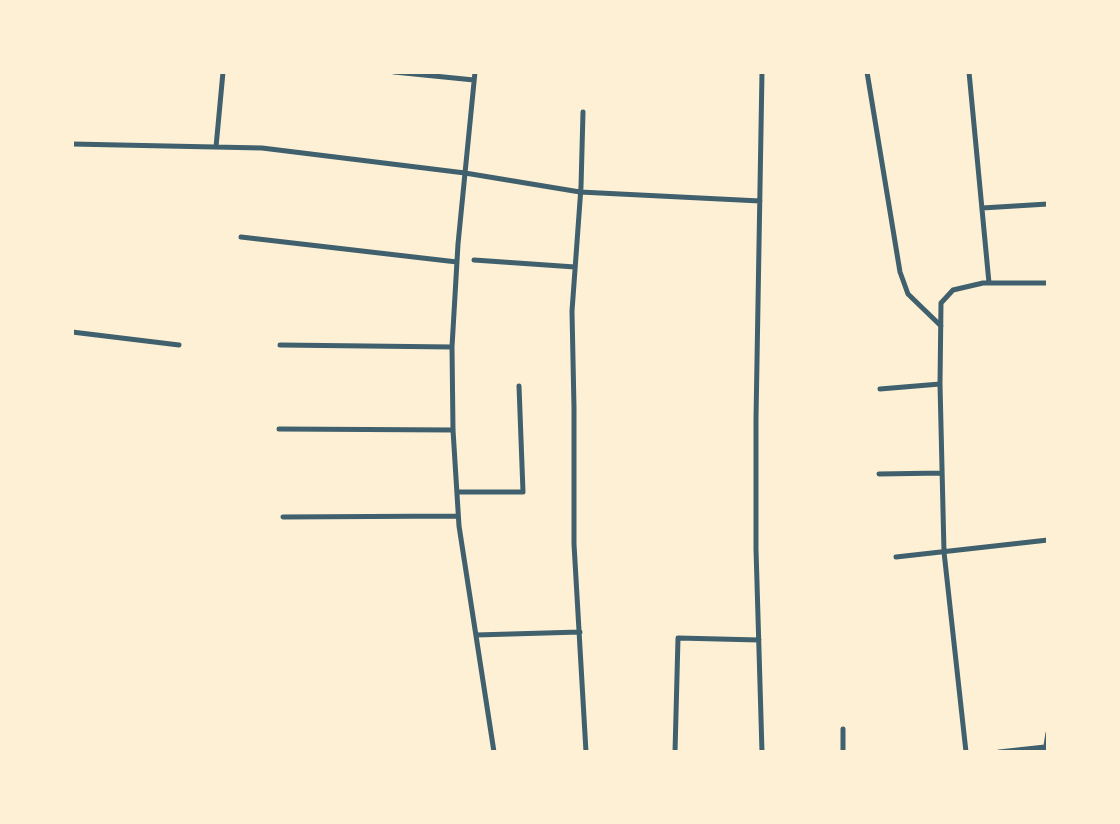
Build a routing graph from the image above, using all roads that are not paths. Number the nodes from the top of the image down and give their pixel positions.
1 (222, 72) edge
2 (394, 72) edge
3 (475, 72) edge
4 (762, 72) edge
5 (867, 72) edge
6 (969, 72) edge
7 (474, 80) junction
8 (583, 112) dead end
9 (72, 144) edge
10 (216, 147) junction
11 (465, 173) junction
12 (580, 192) junction
13 (760, 201) junction
14 (1048, 204) edge
15 (982, 208) junction
16 (241, 238) dead end
17 (474, 260) dead end
18 (457, 262) junction
19 (575, 267) junction
20 (989, 283) junction
21 (1048, 283) edge
22 (941, 326) junction
23 (72, 332) edge
24 (179, 345) dead end
25 (280, 345) dead end
26 (452, 347) junction
27 (940, 384) junction
28 (519, 386) dead end
29 (880, 389) dead end
30 (279, 429) dead end
31 (453, 430) junction
32 (879, 474) dead end
33 (942, 474) junction
34 (457, 492) junction
35 (458, 516) junction
36 (283, 517) dead end
37 (1048, 540) edge
38 (944, 552) junction
39 (896, 557) dead end
40 (580, 632) junction
41 (476, 634) junction
42 (759, 640) junction
43 (843, 729) dead end
44 (1048, 733) edge
45 (1045, 749) edge
46 (494, 752) edge
47 (586, 752) edge
48 (675, 752) edge
49 (762, 752) edge
50 (843, 752) edge
51 (966, 752) edge
52 (1000, 752) edge

1 - 10 street
2 - 7 street
3 - 7 street
4 - 13 street
5 - 22 street
6 - 15 street
7 - 11 street
8 - 12 street
9 - 10 street
10 - 11 street
11 - 12 street
11 - 18 street
12 - 13 street
12 - 19 street
13 - 42 street
14 - 15 street
15 - 20 street
16 - 18 street
17 - 19 street
18 - 26 street
19 - 40 street
20 - 21 street
20 - 22 street
22 - 27 street
23 - 24 street
25 - 26 street
26 - 31 street
27 - 29 street
27 - 33 street
28 - 34 street
30 - 31 street
31 - 34 street
32 - 33 street
33 - 38 street
34 - 35 street
35 - 36 street
35 - 41 street
37 - 38 street
38 - 39 street
38 - 51 street
40 - 41 street
40 - 47 street
41 - 46 street
42 - 48 street
42 - 49 street
43 - 50 street
44 - 45 street
45 - 52 street

